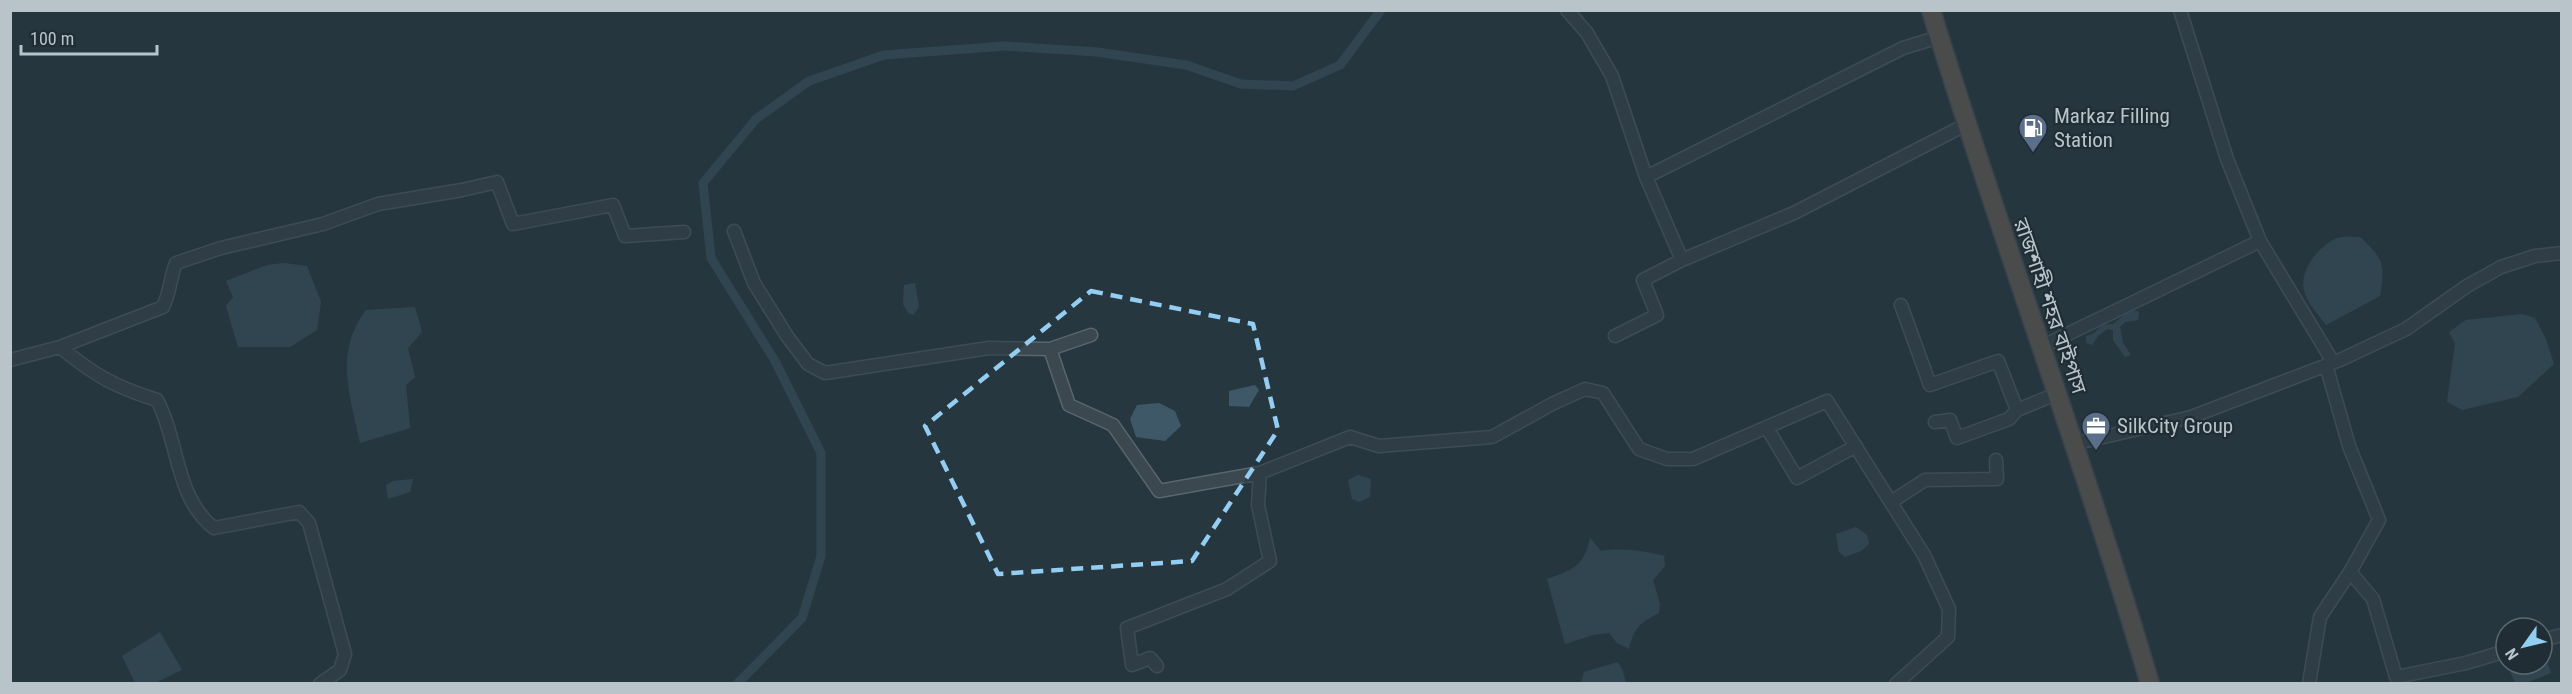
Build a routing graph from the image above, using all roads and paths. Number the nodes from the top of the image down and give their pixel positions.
1 (1567, 10) edge
2 (1930, 10) edge
3 (2180, 10) edge
4 (1939, 37) junction
5 (1965, 125) junction
6 (1646, 177) junction
7 (734, 231) dead end
8 (684, 232) dead end
9 (2260, 241) junction
10 (2562, 253) edge
11 (1682, 260) junction
12 (1901, 304) dead end
13 (1091, 335) dead end
14 (1615, 336) dead end
15 (60, 347) junction
16 (2041, 347) junction
17 (1050, 349) junction
18 (10, 360) edge
19 (2330, 364) junction
20 (2056, 394) junction
21 (2018, 410) junction
22 (1935, 422) dead end
23 (1767, 428) junction
24 (2073, 444) junction
25 (1856, 446) junction
26 (1996, 460) dead end
27 (1260, 472) junction
28 (1891, 502) junction
29 (2350, 572) junction
30 (2494, 655) edge
31 (1157, 666) dead end
32 (320, 684) edge
33 (1896, 684) edge
34 (2150, 684) edge
35 (2309, 684) edge

1 - 6 street
2 - 4 highway, রাজশাহী শহর বাইপাস
3 - 9 street
4 - 5 highway, রাজশাহী শহর বাইপাস
4 - 6 street
5 - 11 street
5 - 16 highway, রাজশাহী শহর বাইপাস
6 - 11 street
7 - 17 street
8 - 15 street
9 - 16 street
9 - 19 street
10 - 19 street
11 - 14 street
12 - 21 street
13 - 17 street
15 - 18 street
15 - 32 street
16 - 20 highway, রাজশাহী শহর বাইপাস
17 - 27 street
19 - 24 street
19 - 29 street
20 - 21 street
20 - 24 highway, রাজশাহী শহর বাইপাস
21 - 22 street
23 - 25 street
23 - 25 street
23 - 27 street
24 - 34 highway, রাজশাহী শহর বাইপাস
25 - 28 street
26 - 28 street
27 - 31 street
28 - 33 street
29 - 30 street
29 - 35 street

